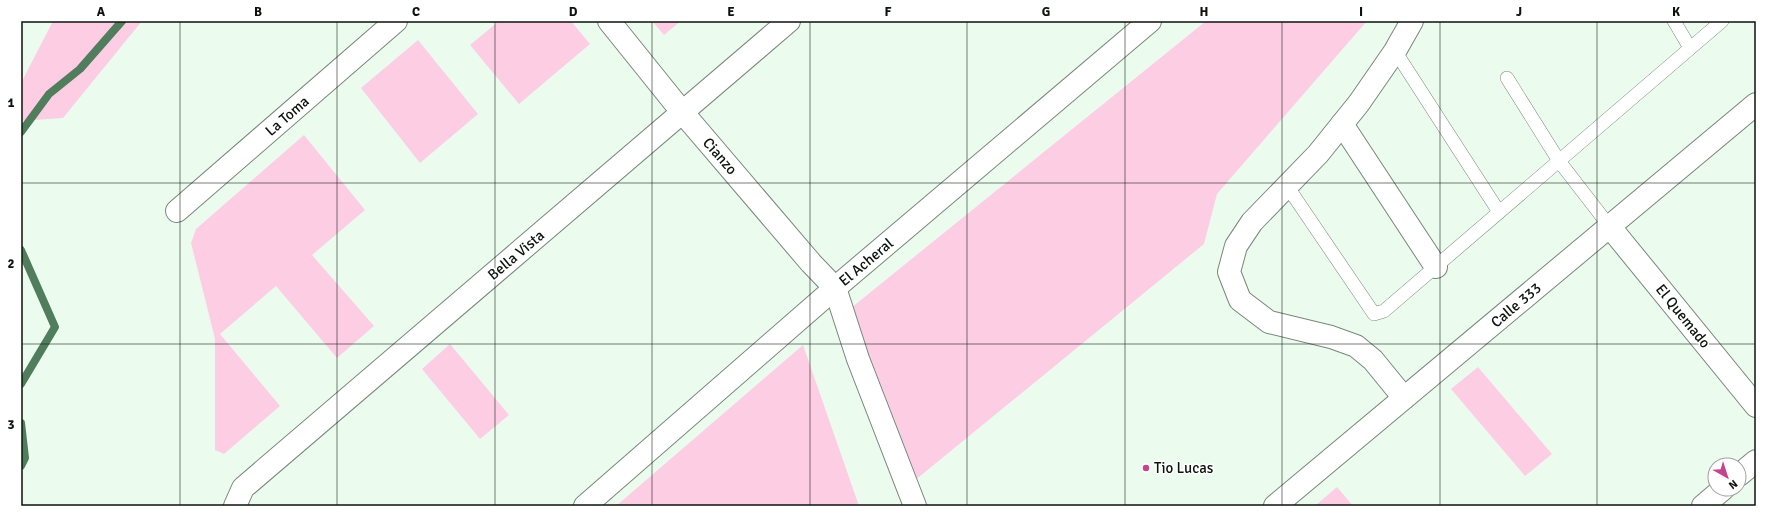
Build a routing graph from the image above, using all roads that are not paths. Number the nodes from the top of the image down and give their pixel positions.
1 (396, 21) edge
2 (609, 21) edge
3 (789, 21) edge
4 (1150, 21) edge
5 (1412, 21) edge
6 (1674, 21) edge
7 (1722, 21) edge
8 (1690, 48) junction
9 (1395, 51) junction
10 (1508, 78) dead end
11 (1756, 104) edge
12 (683, 113) junction
13 (1342, 124) junction
14 (1558, 162) junction
15 (1287, 186) junction
16 (178, 211) dead end
17 (1499, 212) junction
18 (1610, 227) junction
19 (1436, 267) junction
20 (836, 288) junction
21 (1404, 398) junction
22 (1756, 406) edge
23 (1756, 461) edge
24 (1747, 468) edge
25 (239, 497) edge
26 (1714, 497) edge
27 (585, 506) edge
28 (915, 506) edge
29 (1275, 506) edge
30 (1703, 506) edge

1 - 16 street, La Toma
2 - 12 street, Cianzo
3 - 12 street, Bella Vista
4 - 20 street, El Acheral
5 - 9 street
6 - 8 lane
7 - 8 lane
8 - 14 lane
9 - 13 street
9 - 17 lane
10 - 14 lane
11 - 18 street, Calle 333
12 - 20 street, Cianzo
12 - 25 street, Bella Vista
13 - 15 street
13 - 19 street
14 - 17 lane
14 - 18 lane
15 - 19 lane
15 - 21 street
17 - 19 lane
18 - 21 street, Calle 333
18 - 22 street, El Quemado
20 - 27 street, El Acheral
20 - 28 street
21 - 29 street, Calle 333
23 - 24 street
26 - 30 street

